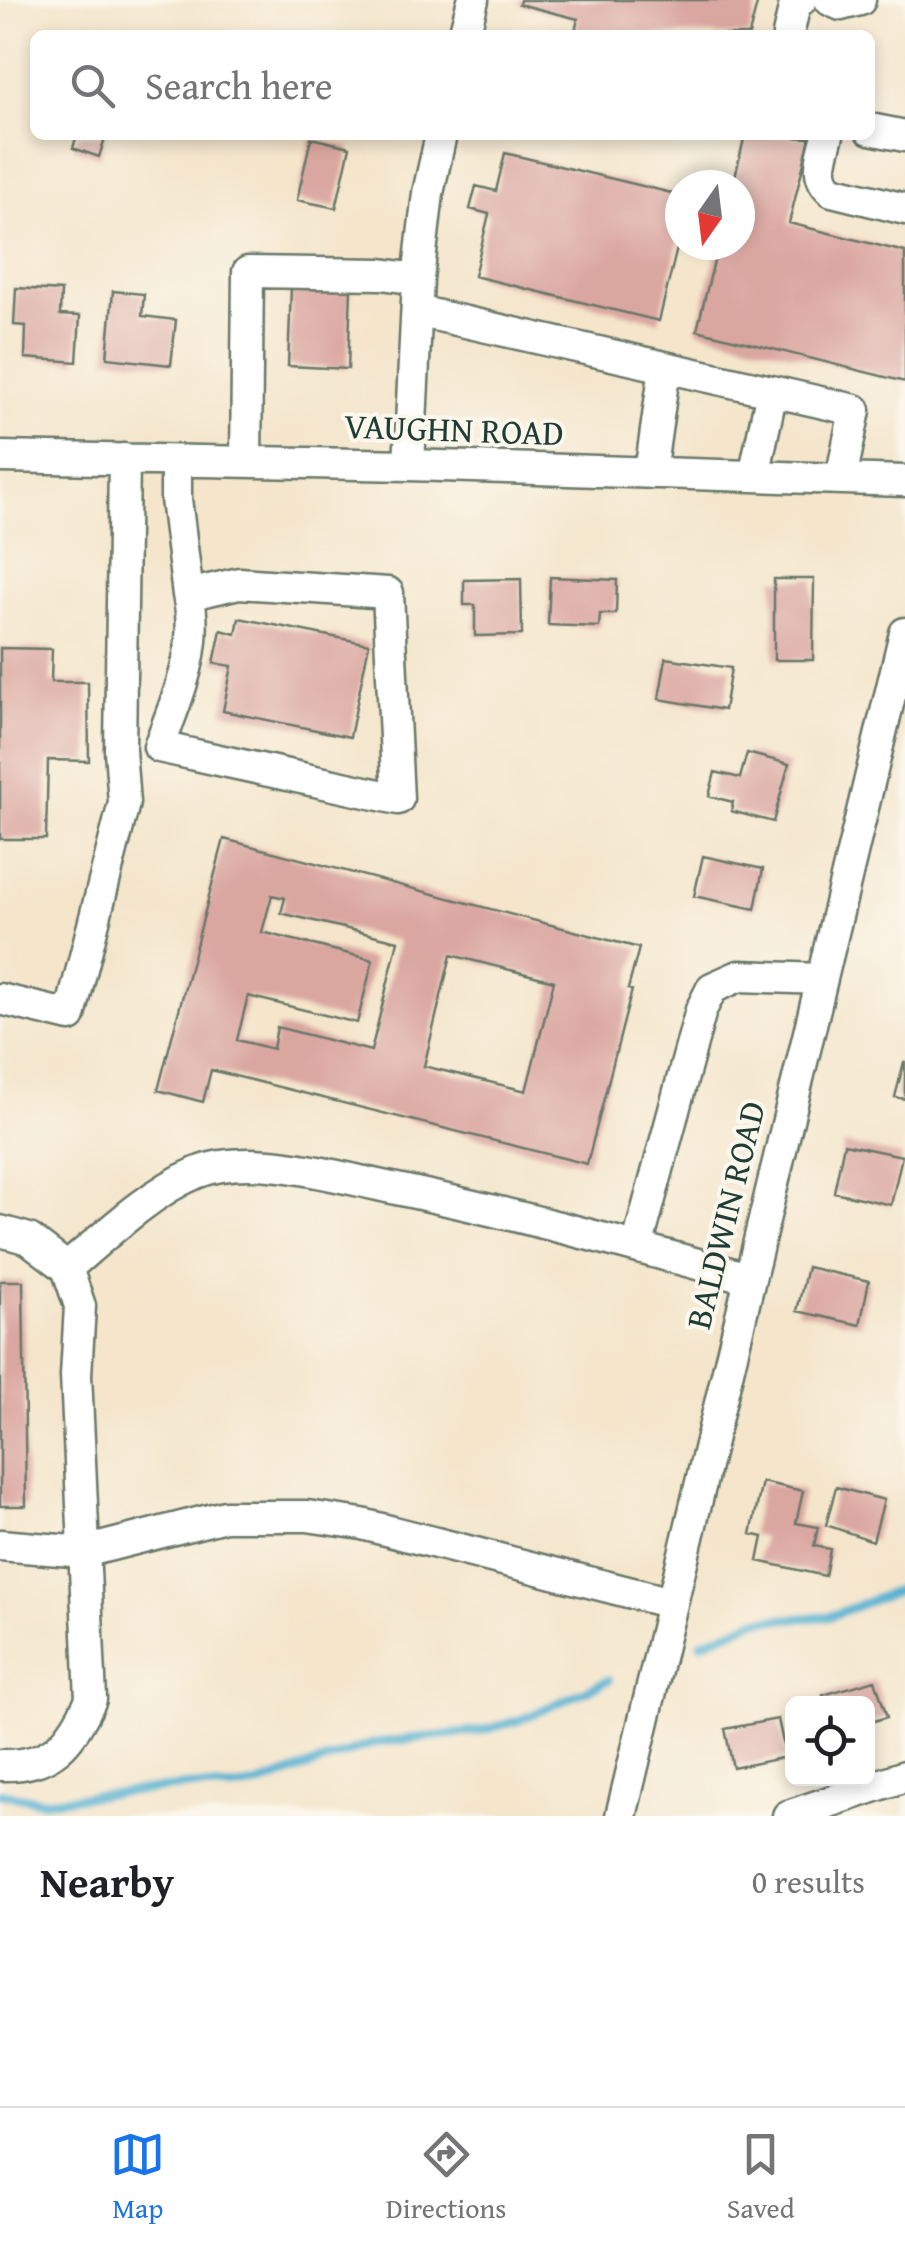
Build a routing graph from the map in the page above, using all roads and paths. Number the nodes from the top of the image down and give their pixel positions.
1 (473, 0) edge
2 (801, 0) edge
3 (830, 0) edge
4 (860, 0) edge
5 (465, 30) edge
6 (789, 30) edge
7 (875, 129) edge
8 (905, 136) edge
9 (440, 140) edge
10 (827, 140) edge
11 (905, 208) edge
12 (418, 278) junction
13 (417, 311) junction
14 (665, 367) junction
15 (772, 391) junction
16 (0, 457) edge
17 (124, 460) junction
18 (176, 460) junction
19 (246, 462) junction
20 (409, 465) junction
21 (650, 473) junction
22 (754, 476) junction
23 (841, 479) junction
24 (905, 481) edge
25 (188, 595) junction
26 (905, 633) edge
27 (159, 747) junction
28 (122, 781) junction
29 (822, 980) junction
30 (0, 999) edge
31 (0, 1232) edge
32 (636, 1247) junction
33 (67, 1268) junction
34 (748, 1278) junction
35 (0, 1545) edge
36 (84, 1552) junction
37 (672, 1603) junction
38 (0, 1765) edge
39 (905, 1776) edge
40 (621, 1816) edge
41 (788, 1816) edge

1 - 5 street
2 - 6 street
3 - 4 street
7 - 8 street
9 - 12 street
10 - 11 street
12 - 13 street
12 - 19 street
13 - 14 street
13 - 20 street
14 - 15 street
14 - 21 street
15 - 22 street
15 - 23 street
16 - 17 street, VAUGHN ROAD
17 - 18 street, VAUGHN ROAD
17 - 28 street
18 - 19 street, VAUGHN ROAD
18 - 25 street
19 - 20 street, VAUGHN ROAD
20 - 21 street, VAUGHN ROAD
21 - 22 street, VAUGHN ROAD
22 - 23 street, VAUGHN ROAD
23 - 24 street, VAUGHN ROAD
25 - 27 street
25 - 27 street
26 - 29 street, BALDWIN ROAD
27 - 28 street
28 - 30 street
29 - 32 street
29 - 34 street, BALDWIN ROAD
31 - 33 street
32 - 33 street
32 - 34 street
33 - 36 street
34 - 37 street, BALDWIN ROAD
35 - 36 street
36 - 37 street
36 - 38 street
37 - 40 street, BALDWIN ROAD
39 - 41 street

